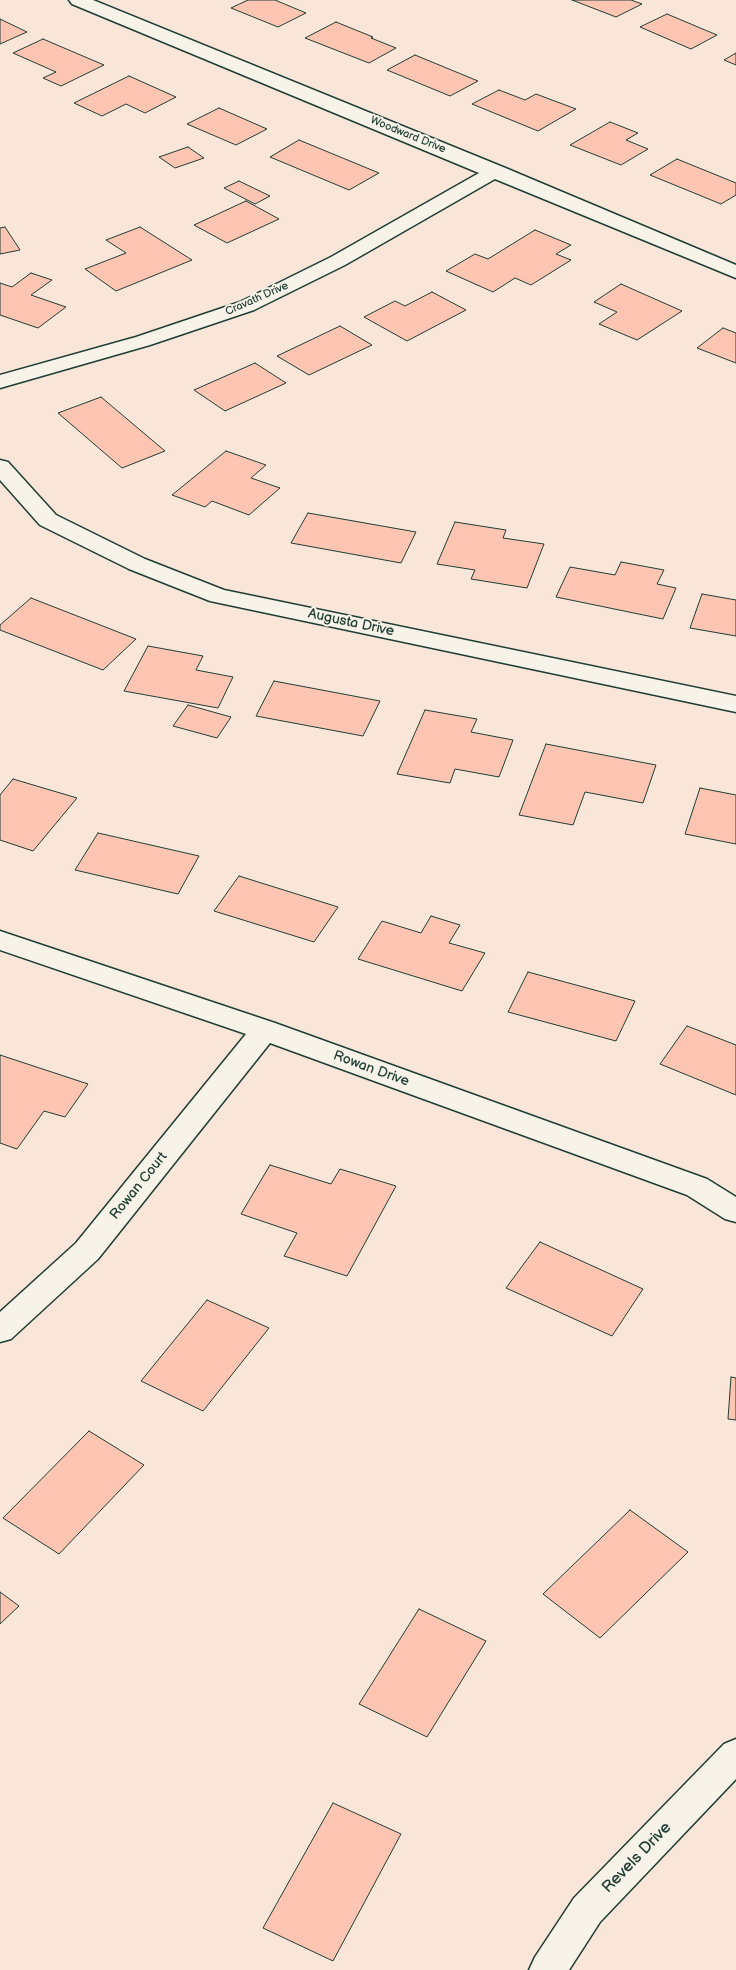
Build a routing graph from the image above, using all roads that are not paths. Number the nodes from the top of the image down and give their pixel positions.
1 (78, 0) edge
2 (496, 171) junction
3 (736, 272) edge
4 (0, 382) edge
5 (0, 467) edge
6 (736, 704) edge
7 (0, 940) edge
8 (265, 1030) junction
9 (736, 1212) edge
10 (0, 1330) edge
11 (736, 1755) edge
12 (548, 1970) edge

1 - 2 street, Woodward Drive
2 - 3 street, Woodward Drive
2 - 4 street, Cravath Drive
5 - 6 street, Augusta Drive
7 - 8 street, Rowan Drive
8 - 9 street, Rowan Drive
8 - 10 street, Rowan Court
11 - 12 street, Revels Drive

